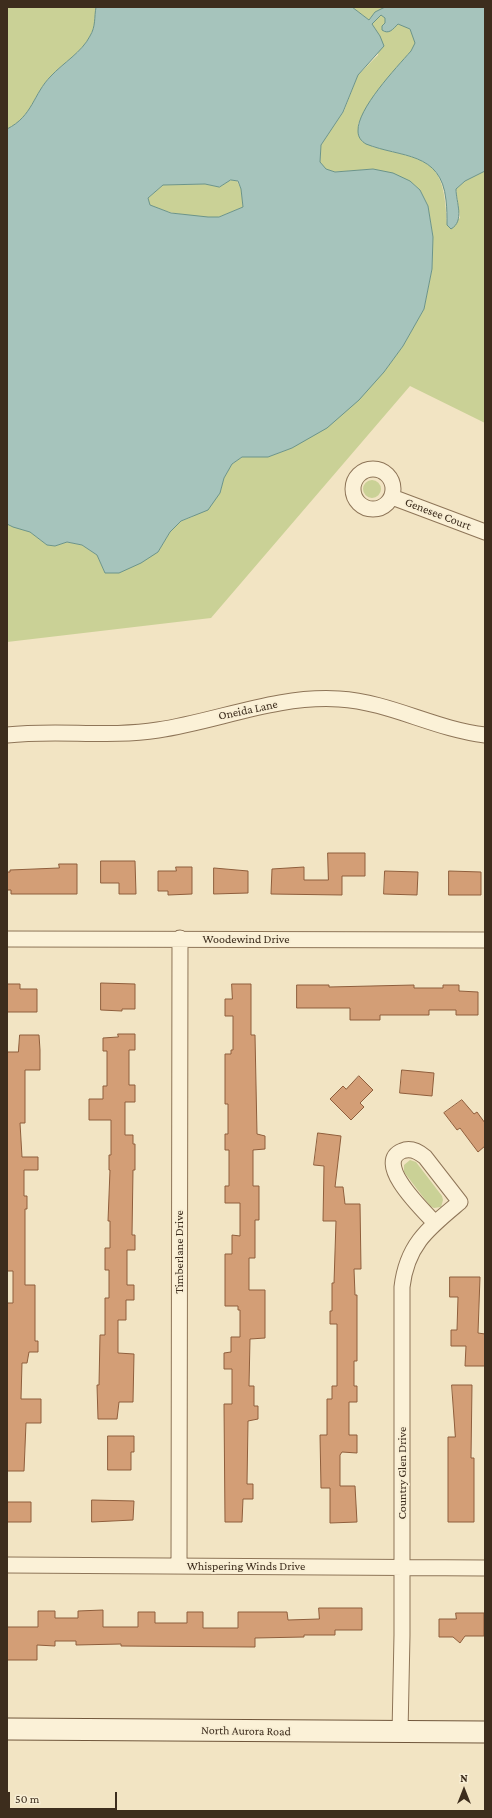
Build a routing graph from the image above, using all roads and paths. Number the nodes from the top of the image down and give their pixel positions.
1 (392, 497) dead end
2 (485, 532) edge
3 (7, 735) edge
4 (485, 735) edge
5 (7, 938) edge
6 (180, 938) junction
7 (485, 940) edge
8 (435, 1223) junction
9 (7, 1566) edge
10 (179, 1566) junction
11 (402, 1567) junction
12 (485, 1568) edge
13 (7, 1729) edge
14 (400, 1732) junction
15 (485, 1732) edge

1 - 2 street, Genesee Court
3 - 4 street, Oneida Lane
5 - 6 street, Woodewind Drive
6 - 7 street, Woodewind Drive
6 - 10 street, Timberlane Drive
8 - 8 street, Country Glen Drive
8 - 11 street, Country Glen Drive
9 - 10 street, Whispering Winds Drive
10 - 11 street, Whispering Winds Drive
11 - 12 street, Whispering Winds Drive
11 - 14 street, Country Glen Drive
13 - 14 main road, North Aurora Road
14 - 15 main road, North Aurora Road

